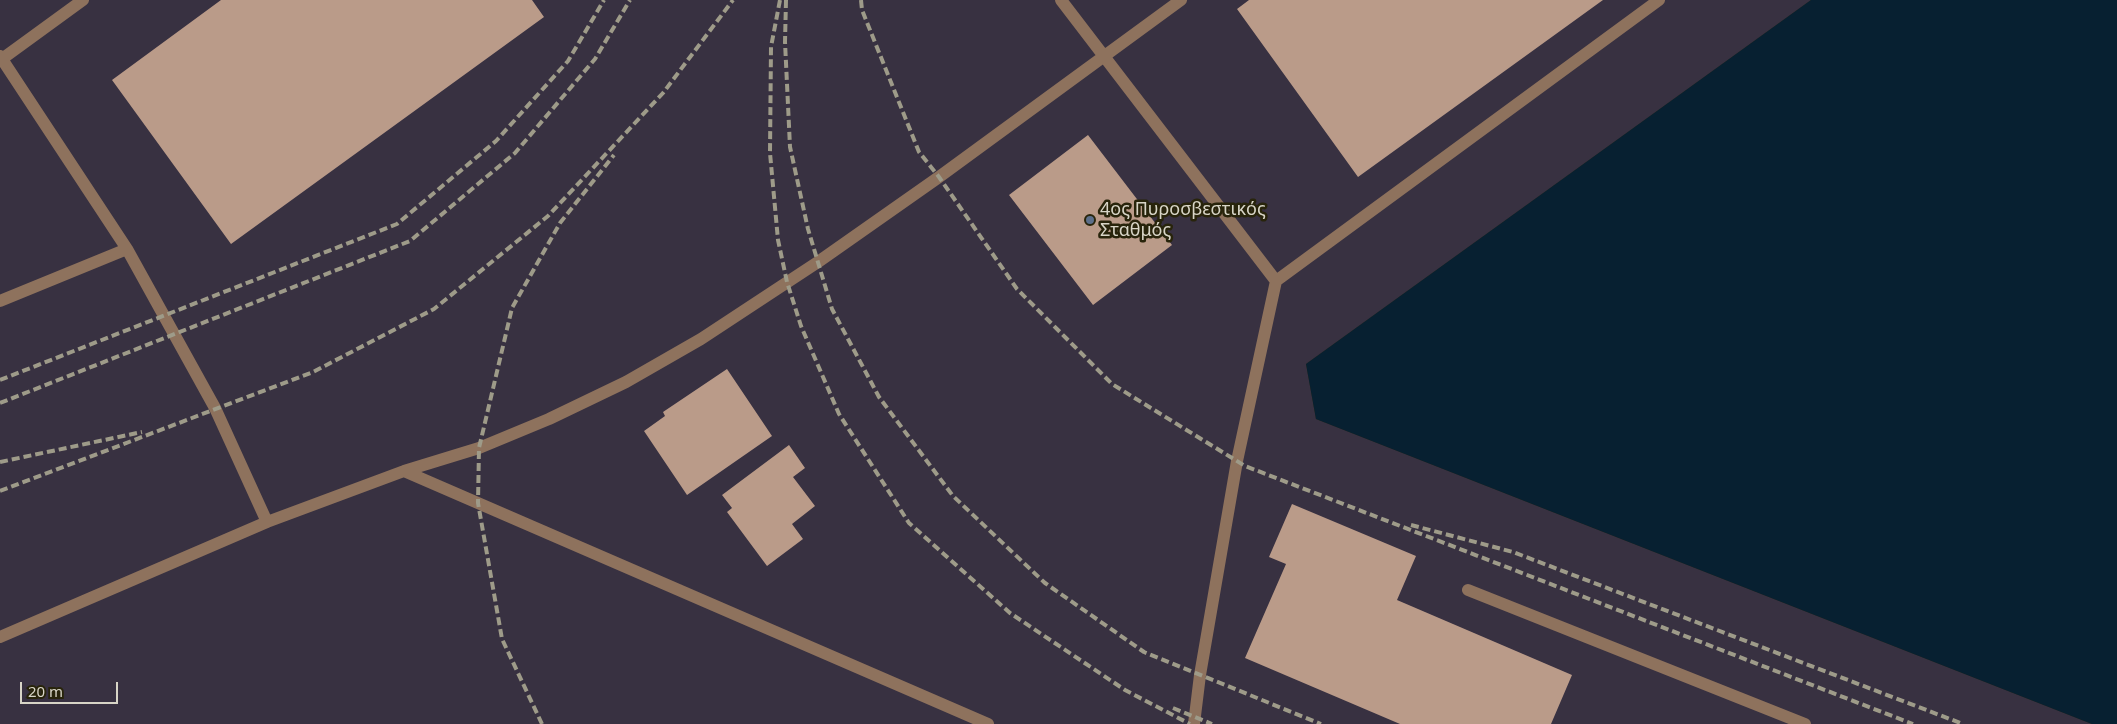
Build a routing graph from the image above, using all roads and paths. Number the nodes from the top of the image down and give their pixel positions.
1 (83, 0) edge
2 (1061, 0) edge
3 (1181, 0) edge
4 (1659, 0) edge
5 (1105, 56) junction
6 (1, 57) edge
7 (127, 249) junction
8 (1276, 281) junction
9 (0, 301) edge
10 (404, 471) junction
11 (267, 522) junction
12 (1468, 590) dead end
13 (0, 637) edge
14 (988, 724) edge
15 (1194, 724) edge
16 (1805, 724) edge

1 - 6 lane
2 - 5 lane
3 - 5 lane
4 - 8 lane
5 - 8 lane
5 - 10 lane
6 - 7 lane
7 - 9 lane
7 - 11 lane
8 - 15 lane
10 - 11 lane
10 - 14 lane
11 - 13 lane
12 - 16 lane

